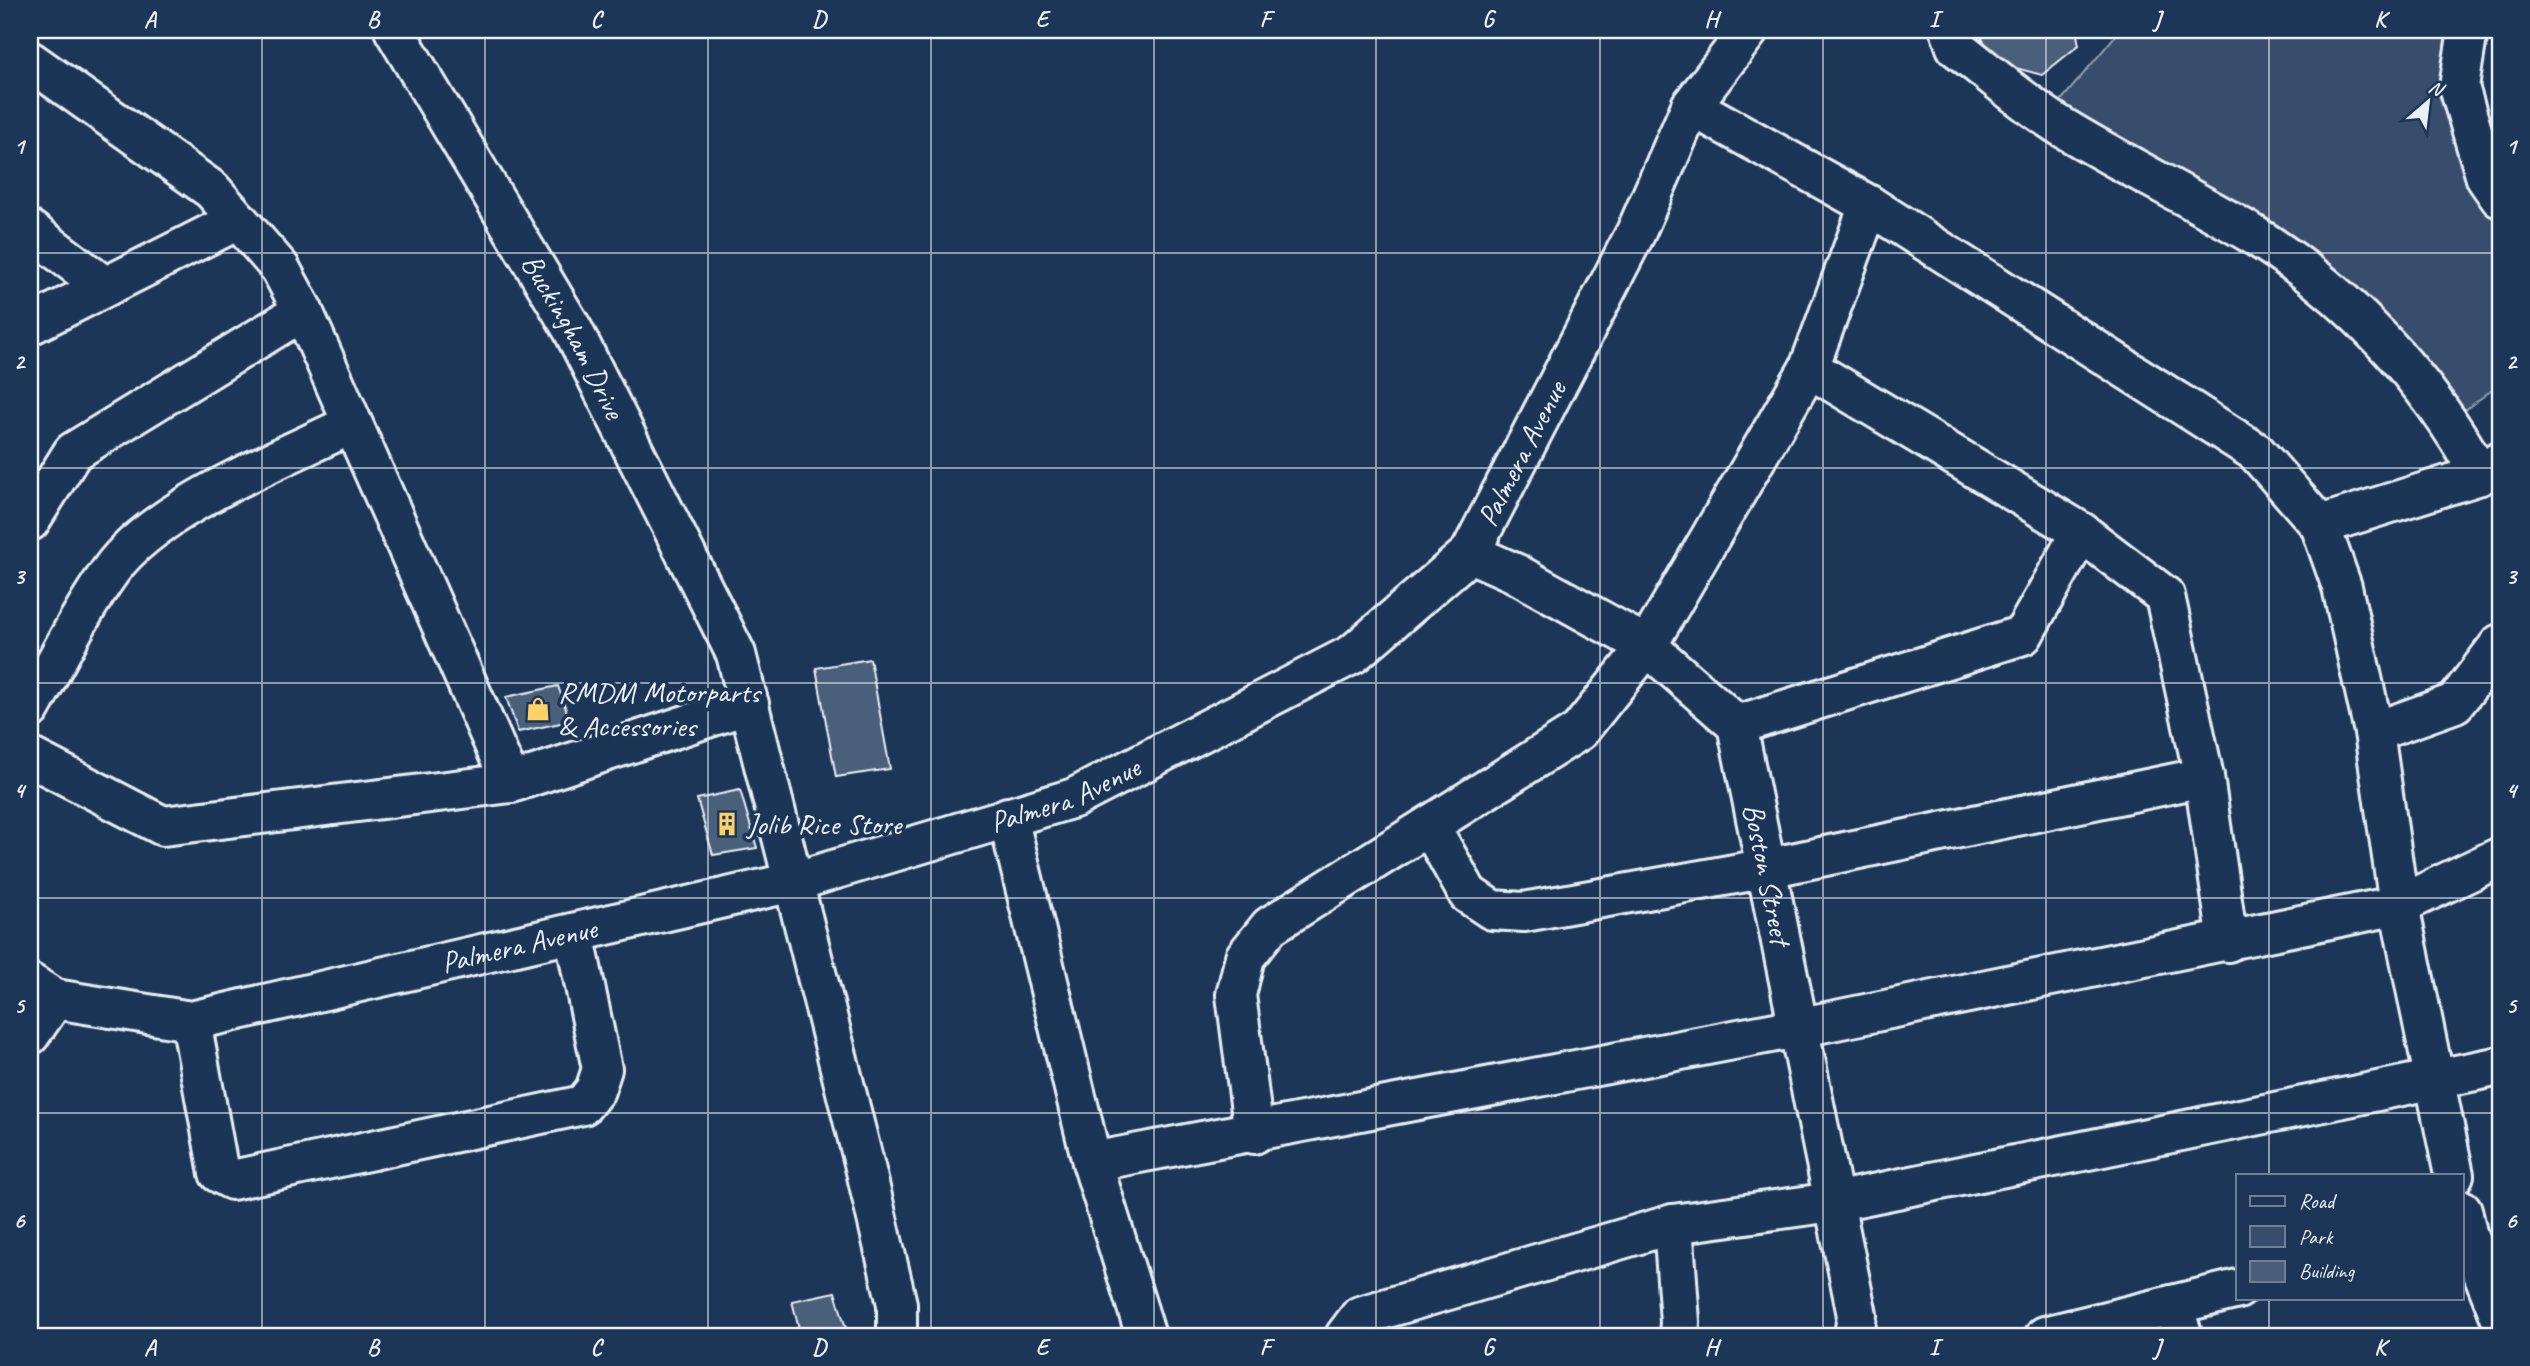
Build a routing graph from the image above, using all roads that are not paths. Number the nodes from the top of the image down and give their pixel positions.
1 (394, 30) edge
2 (1748, 30) edge
3 (1950, 30) edge
4 (2468, 30) edge
5 (30, 61) edge
6 (1691, 106) junction
7 (2500, 198) edge
8 (1869, 205) junction
9 (238, 220) junction
10 (30, 230) edge
11 (104, 286) junction
12 (303, 311) junction
13 (30, 325) edge
14 (1808, 368) junction
15 (352, 424) junction
16 (2490, 468) edge
17 (30, 521) edge
18 (2320, 526) junction
19 (2081, 532) junction
20 (1470, 553) junction
21 (2500, 644) edge
22 (1647, 646) junction
23 (748, 704) junction
24 (30, 709) edge
25 (1737, 725) junction
26 (2374, 732) junction
27 (30, 757) edge
28 (2204, 777) junction
29 (511, 783) junction
30 (1008, 817) junction
31 (1430, 826) junction
32 (2500, 857) edge
33 (1768, 868) junction
34 (793, 882) junction
35 (2399, 905) junction
36 (574, 933) junction
37 (2228, 942) junction
38 (43, 990) edge
39 (191, 1021) junction
40 (1797, 1028) junction
41 (30, 1035) edge
42 (2500, 1066) edge
43 (2433, 1077) junction
44 (1254, 1134) junction
45 (1092, 1162) junction
46 (2454, 1174) edge
47 (1833, 1202) junction
48 (1674, 1224) junction
49 (2464, 1228) edge
50 (2236, 1290) edge
51 (2500, 1317) edge
52 (2177, 1321) edge
53 (897, 1336) edge
54 (1146, 1336) edge
55 (1345, 1336) edge
56 (1679, 1336) edge
57 (1854, 1336) edge
58 (2045, 1336) edge

1 - 23 street, Buckingham Drive
2 - 6 street, Palmera Avenue
3 - 16 street
4 - 7 street
5 - 9 street
6 - 8 street
6 - 20 street, Palmera Avenue
8 - 14 street
8 - 18 street
9 - 11 street
9 - 12 street
10 - 11 street
11 - 13 street
12 - 15 street
12 - 17 street
14 - 19 street
14 - 22 street
15 - 24 street
15 - 29 street
16 - 18 street
18 - 26 street
19 - 25 street
19 - 28 street
20 - 22 street
20 - 30 street, Palmera Avenue
21 - 26 street
22 - 25 street
22 - 31 street
23 - 29 street
23 - 34 street, Buckingham Drive
25 - 33 street, Boston Street
26 - 35 street
27 - 29 street
28 - 33 street
28 - 37 street
30 - 34 street, Palmera Avenue
30 - 45 street
31 - 33 street
31 - 44 street
32 - 35 street
33 - 40 street, Boston Street
34 - 36 street, Palmera Avenue
34 - 53 street, Buckingham Drive
35 - 37 street
35 - 43 street
36 - 39 street, Palmera Avenue
36 - 39 street
37 - 40 street
38 - 39 street, Palmera Avenue
38 - 41 street
40 - 44 street
40 - 47 street, Boston Street
42 - 43 street
43 - 46 street
43 - 47 street
44 - 45 street
45 - 54 street
47 - 48 street
47 - 57 street, Boston Street
48 - 55 street
48 - 56 street
49 - 51 street
50 - 52 street
52 - 58 street

